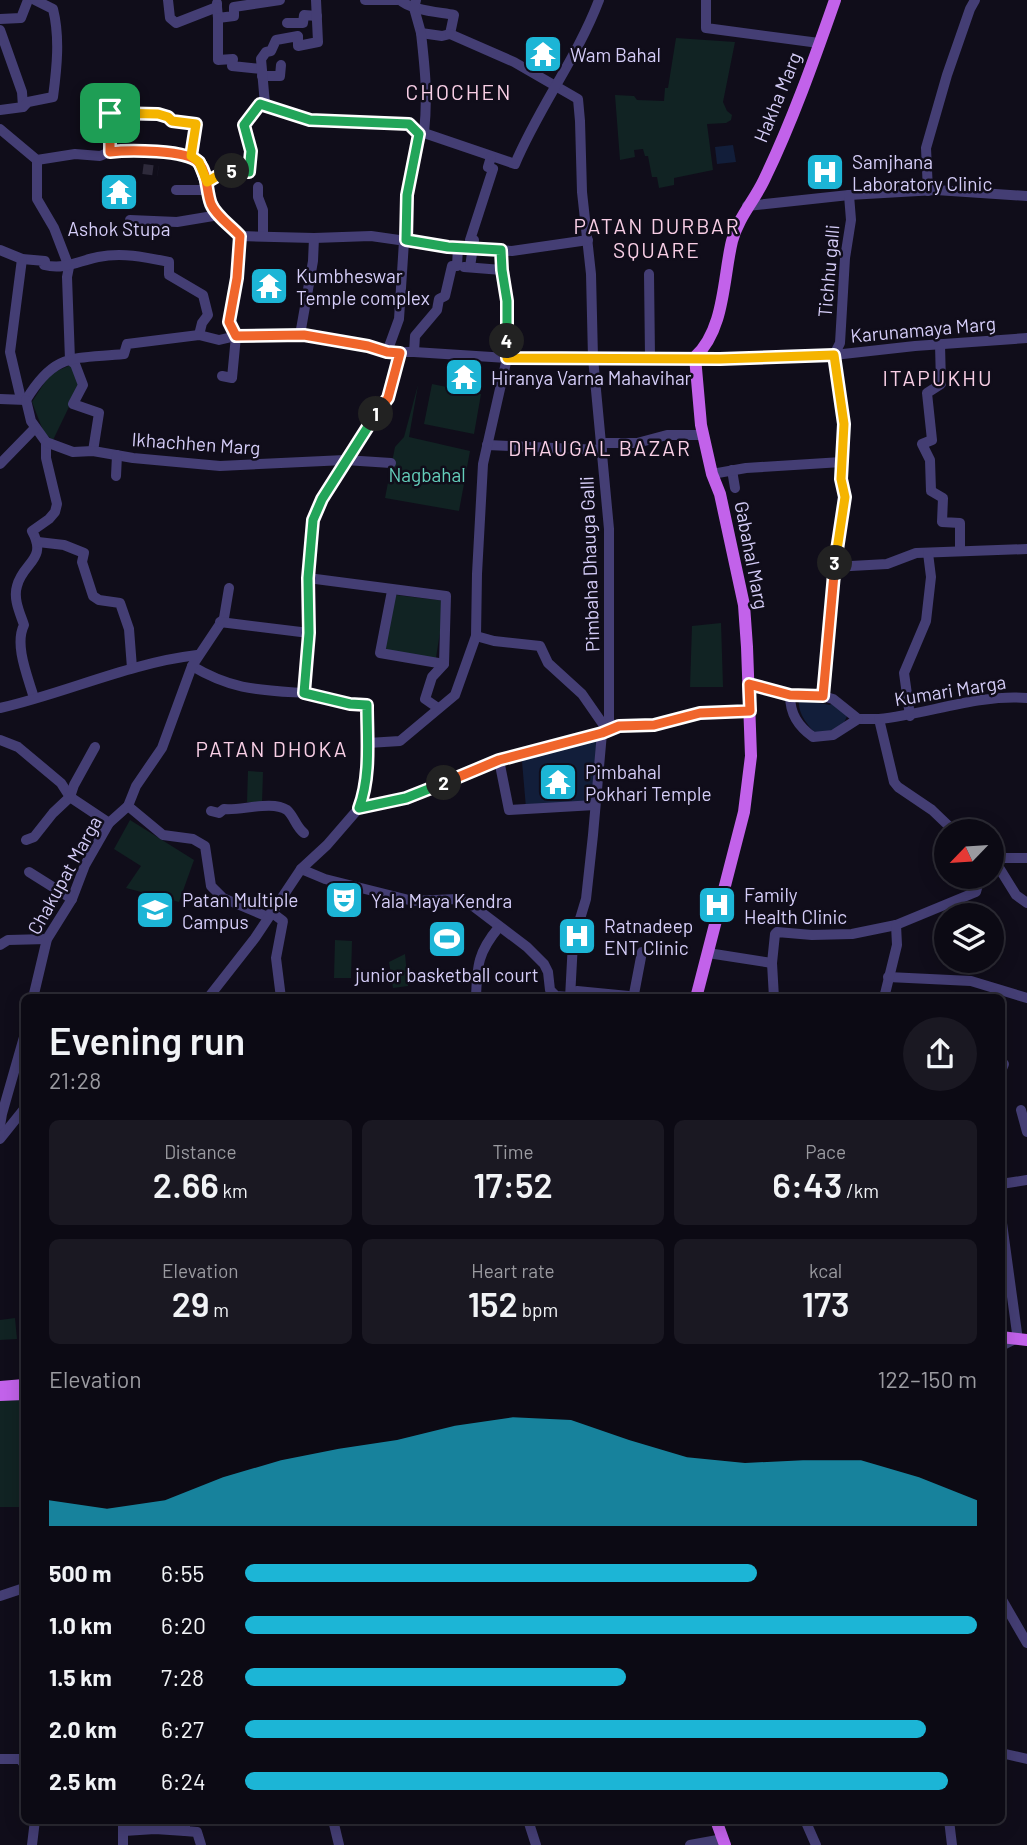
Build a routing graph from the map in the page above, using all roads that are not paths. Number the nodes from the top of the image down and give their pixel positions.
1 (28, 0) edge
2 (34, 0) edge
3 (168, 0) edge
4 (281, 0) edge
5 (367, 0) edge
6 (400, 0) edge
7 (599, 0) edge
8 (706, 0) edge
9 (835, 0) edge
10 (975, 0) edge
11 (415, 4) edge
12 (317, 7) edge
13 (217, 8) edge
14 (371, 14) dead end
15 (0, 19) edge
16 (287, 23) dead end
17 (0, 30) edge
18 (421, 33) junction
19 (450, 34) junction
20 (819, 43) junction
21 (261, 72) junction
22 (280, 73) dead end
23 (557, 86) junction
24 (265, 104) junction
25 (23, 107) junction
26 (0, 110) edge
27 (0, 129) edge
28 (422, 133) junction
29 (110, 152) junction
30 (191, 156) junction
31 (37, 160) junction
32 (495, 162) junction
33 (207, 186) junction
34 (258, 187) dead end
35 (176, 190) dead end
36 (928, 191) junction
37 (849, 195) junction
38 (1027, 196) edge
39 (747, 206) junction
40 (219, 215) junction
41 (130, 220) dead end
42 (240, 236) junction
43 (263, 236) junction
44 (314, 238) junction
45 (406, 240) junction
46 (588, 240) junction
47 (469, 246) junction
48 (0, 250) edge
49 (501, 250) junction
50 (22, 259) junction
51 (69, 267) junction
52 (457, 267) junction
53 (475, 268) junction
54 (502, 270) junction
55 (649, 274) dead end
56 (199, 335) junction
57 (300, 335) junction
58 (394, 335) junction
59 (236, 336) junction
60 (415, 336) junction
61 (1027, 338) edge
62 (940, 344) junction
63 (387, 352) junction
64 (414, 352) junction
65 (835, 352) junction
66 (400, 353) junction
67 (650, 357) junction
68 (695, 357) junction
69 (507, 358) junction
70 (593, 358) junction
71 (70, 360) junction
72 (222, 376) dead end
73 (0, 399) edge
74 (23, 399) junction
75 (35, 428) junction
76 (703, 435) junction
77 (46, 442) junction
78 (487, 446) junction
79 (602, 447) junction
80 (93, 451) junction
81 (117, 456) junction
82 (345, 460) junction
83 (842, 462) junction
84 (391, 463) dead end
85 (0, 464) edge
86 (732, 470) junction
87 (712, 474) junction
88 (116, 476) dead end
89 (735, 488) dead end
90 (38, 542) junction
91 (1027, 550) edge
92 (960, 551) junction
93 (928, 553) junction
94 (833, 566) junction
95 (308, 578) junction
96 (229, 588) dead end
97 (392, 591) junction
98 (220, 622) junction
99 (309, 633) junction
100 (477, 636) junction
101 (194, 661) junction
102 (444, 664) junction
103 (132, 668) junction
104 (749, 684) junction
105 (304, 693) junction
106 (790, 695) junction
107 (823, 696) junction
108 (34, 698) junction
109 (1027, 698) edge
110 (750, 705) junction
111 (0, 708) edge
112 (438, 708) junction
113 (910, 716) junction
114 (858, 719) junction
115 (880, 719) junction
116 (607, 731) junction
117 (0, 740) edge
118 (368, 743) junction
119 (95, 747) dead end
120 (499, 760) junction
121 (70, 797) junction
122 (595, 804) junction
123 (128, 806) junction
124 (359, 808) junction
125 (211, 811) dead end
126 (941, 819) edge
127 (109, 823) junction
128 (304, 833) dead end
129 (26, 840) dead end
130 (1004, 858) edge
131 (1027, 858) edge
132 (301, 869) junction
133 (29, 872) dead end
134 (1004, 876) edge
135 (977, 889) edge
136 (72, 899) junction
137 (1027, 903) edge
138 (270, 915) junction
139 (897, 925) junction
140 (499, 927) junction
141 (3, 939) edge
142 (47, 939) junction
143 (642, 952) dead end
144 (708, 953) junction
145 (772, 963) junction
146 (888, 977) junction
147 (34, 994) edge
148 (211, 994) edge
149 (280, 994) edge
150 (476, 994) edge
151 (553, 994) edge
152 (570, 994) edge
153 (574, 994) edge
154 (634, 994) joint
155 (697, 994) edge
156 (774, 994) edge
157 (885, 994) edge
158 (1027, 998) edge
159 (21, 1047) edge
160 (1021, 1110) dead end
161 (21, 1113) edge
162 (1, 1114) edge
163 (0, 1126) edge
164 (1027, 1132) edge
165 (0, 1139) edge
166 (1027, 1180) edge
167 (1005, 1183) edge
168 (1005, 1254) edge
169 (1014, 1338) edge
170 (21, 1385) edge
171 (0, 1387) edge
172 (21, 1394) edge
173 (0, 1395) edge
174 (21, 1589) edge
175 (0, 1596) edge
176 (1005, 1605) edge
177 (1027, 1643) edge
178 (1005, 1754) edge
179 (0, 1759) edge
180 (1027, 1759) edge
181 (21, 1760) edge
182 (35, 1824) edge
183 (334, 1824) edge
184 (529, 1824) edge
185 (717, 1824) edge
186 (807, 1824) edge
187 (949, 1824) edge
188 (124, 1825) edge
189 (185, 1826) edge
190 (724, 1842) edge
191 (32, 1845) edge
192 (123, 1845) edge
193 (201, 1845) edge
194 (340, 1845) edge
195 (536, 1845) edge
196 (690, 1845) edge
197 (816, 1845) edge
198 (952, 1845) edge

1 - 15 street
2 - 25 street
3 - 13 street
4 - 13 street
5 - 6 street
5 - 14 street
6 - 11 street
7 - 23 street
8 - 20 street
9 - 20 main road, Hakha Marg
10 - 36 street
11 - 18 street
11 - 19 street
12 - 16 street
12 - 21 street
13 - 21 street
17 - 25 street
18 - 19 street
18 - 28 street
19 - 23 street
20 - 39 main road, Hakha Marg
21 - 22 street
21 - 24 street
23 - 32 street
23 - 46 street, Pimbaha Dhauga Galli
24 - 28 street
24 - 33 street
25 - 26 street
27 - 31 street
28 - 32 street
28 - 45 street
29 - 30 street
29 - 30 street
29 - 31 street
30 - 33 street
31 - 51 street
32 - 47 street
33 - 35 street
33 - 40 street
34 - 43 street
36 - 37 street
36 - 38 street
37 - 39 street
37 - 65 street, Tichhu galli
39 - 68 main road, Hakha Marg
40 - 41 street
40 - 42 street
42 - 43 street
42 - 59 street
43 - 44 street
44 - 45 street
44 - 57 street
45 - 47 street
45 - 58 street
46 - 49 street
46 - 70 street, Pimbaha Dhauga Galli
47 - 49 street
47 - 52 street
47 - 53 street
48 - 50 street
49 - 54 street
50 - 51 street
50 - 74 street
51 - 56 street
51 - 71 street
52 - 53 street
52 - 60 street
53 - 54 street
54 - 69 street
55 - 67 street
56 - 59 street, Karunamaya Marg
56 - 71 street, Karunamaya Marg
57 - 59 street, Karunamaya Marg
57 - 63 street, Karunamaya Marg
58 - 60 street
58 - 63 street
59 - 72 street
60 - 64 street
61 - 62 street, Karunamaya Marg
62 - 65 street, Karunamaya Marg
62 - 92 street
63 - 66 street, Karunamaya Marg
64 - 66 street, Karunamaya Marg
64 - 69 street, Karunamaya Marg
65 - 68 street, Karunamaya Marg
65 - 83 street, Tichhu galli
66 - 82 street
67 - 68 street, Karunamaya Marg
67 - 70 street, Karunamaya Marg
68 - 76 main road, Gabahal Marg
69 - 70 street, Karunamaya Marg
69 - 78 street
70 - 79 street, Pimbaha Dhauga Galli
71 - 74 street
71 - 80 street
73 - 74 street
74 - 75 street
75 - 77 street
75 - 85 street
76 - 79 street
76 - 87 main road, Gabahal Marg
77 - 80 street, Ikhachhen Marg
77 - 90 street
78 - 79 street
78 - 100 street
79 - 116 street, Pimbaha Dhauga Galli
80 - 81 street, Ikhachhen Marg
81 - 82 street, Ikhachhen Marg
81 - 88 street
82 - 84 street, Ikhachhen Marg
82 - 95 street
83 - 86 street
83 - 94 street, Tichhu galli
86 - 87 street
86 - 89 street
87 - 104 main road, Gabahal Marg
90 - 103 street
90 - 108 street
91 - 92 street
92 - 93 street
93 - 94 street
93 - 113 street
94 - 107 street, Tichhu galli
95 - 97 street
95 - 99 street
96 - 98 street, Chakupat Marga
97 - 102 street
97 - 102 street
98 - 99 street
98 - 101 street, Chakupat Marga
99 - 105 street
100 - 112 street
100 - 116 street
101 - 103 street
101 - 105 street
101 - 123 street, Chakupat Marga
102 - 112 street
103 - 108 street
104 - 106 street
104 - 110 main road, Gabahal Marg
105 - 118 street
106 - 107 street
106 - 114 street
107 - 114 street
108 - 111 street
109 - 113 street, Kumari Marga
110 - 116 street
110 - 144 main road, Gabahal Marg
112 - 118 street
113 - 115 street, Kumari Marga
114 - 115 street, Kumari Marga
115 - 126 street
116 - 120 street
116 - 122 street, Pimbaha Dhauga Galli
117 - 121 street
118 - 124 street
119 - 121 street
120 - 122 street
120 - 124 street
121 - 127 street
121 - 129 street
122 - 152 street, Pimbaha Dhauga Galli
123 - 127 street, Chakupat Marga
123 - 138 street
124 - 132 street
125 - 128 street
127 - 136 street, Chakupat Marga
130 - 131 street
132 - 138 street
132 - 140 street
133 - 136 street
134 - 137 street
135 - 139 street
136 - 142 street, Chakupat Marga
138 - 148 street
138 - 149 street
139 - 145 street
139 - 146 street
140 - 150 street
140 - 151 street
141 - 142 street
142 - 147 street, Chakupat Marga
143 - 154 street
144 - 145 street
144 - 155 main road, Gabahal Marg
145 - 156 street
146 - 157 street
146 - 158 street
153 - 154 street
159 - 162 street
160 - 164 street
161 - 165 street
162 - 163 street
166 - 167 street
168 - 169 street
170 - 171 main road
172 - 173 main road
174 - 175 street
176 - 177 street
178 - 180 street
179 - 181 street
182 - 191 street
183 - 194 street
184 - 195 street
185 - 190 main road
186 - 197 street
187 - 198 street
188 - 189 street
188 - 192 street
189 - 193 street
190 - 196 street

